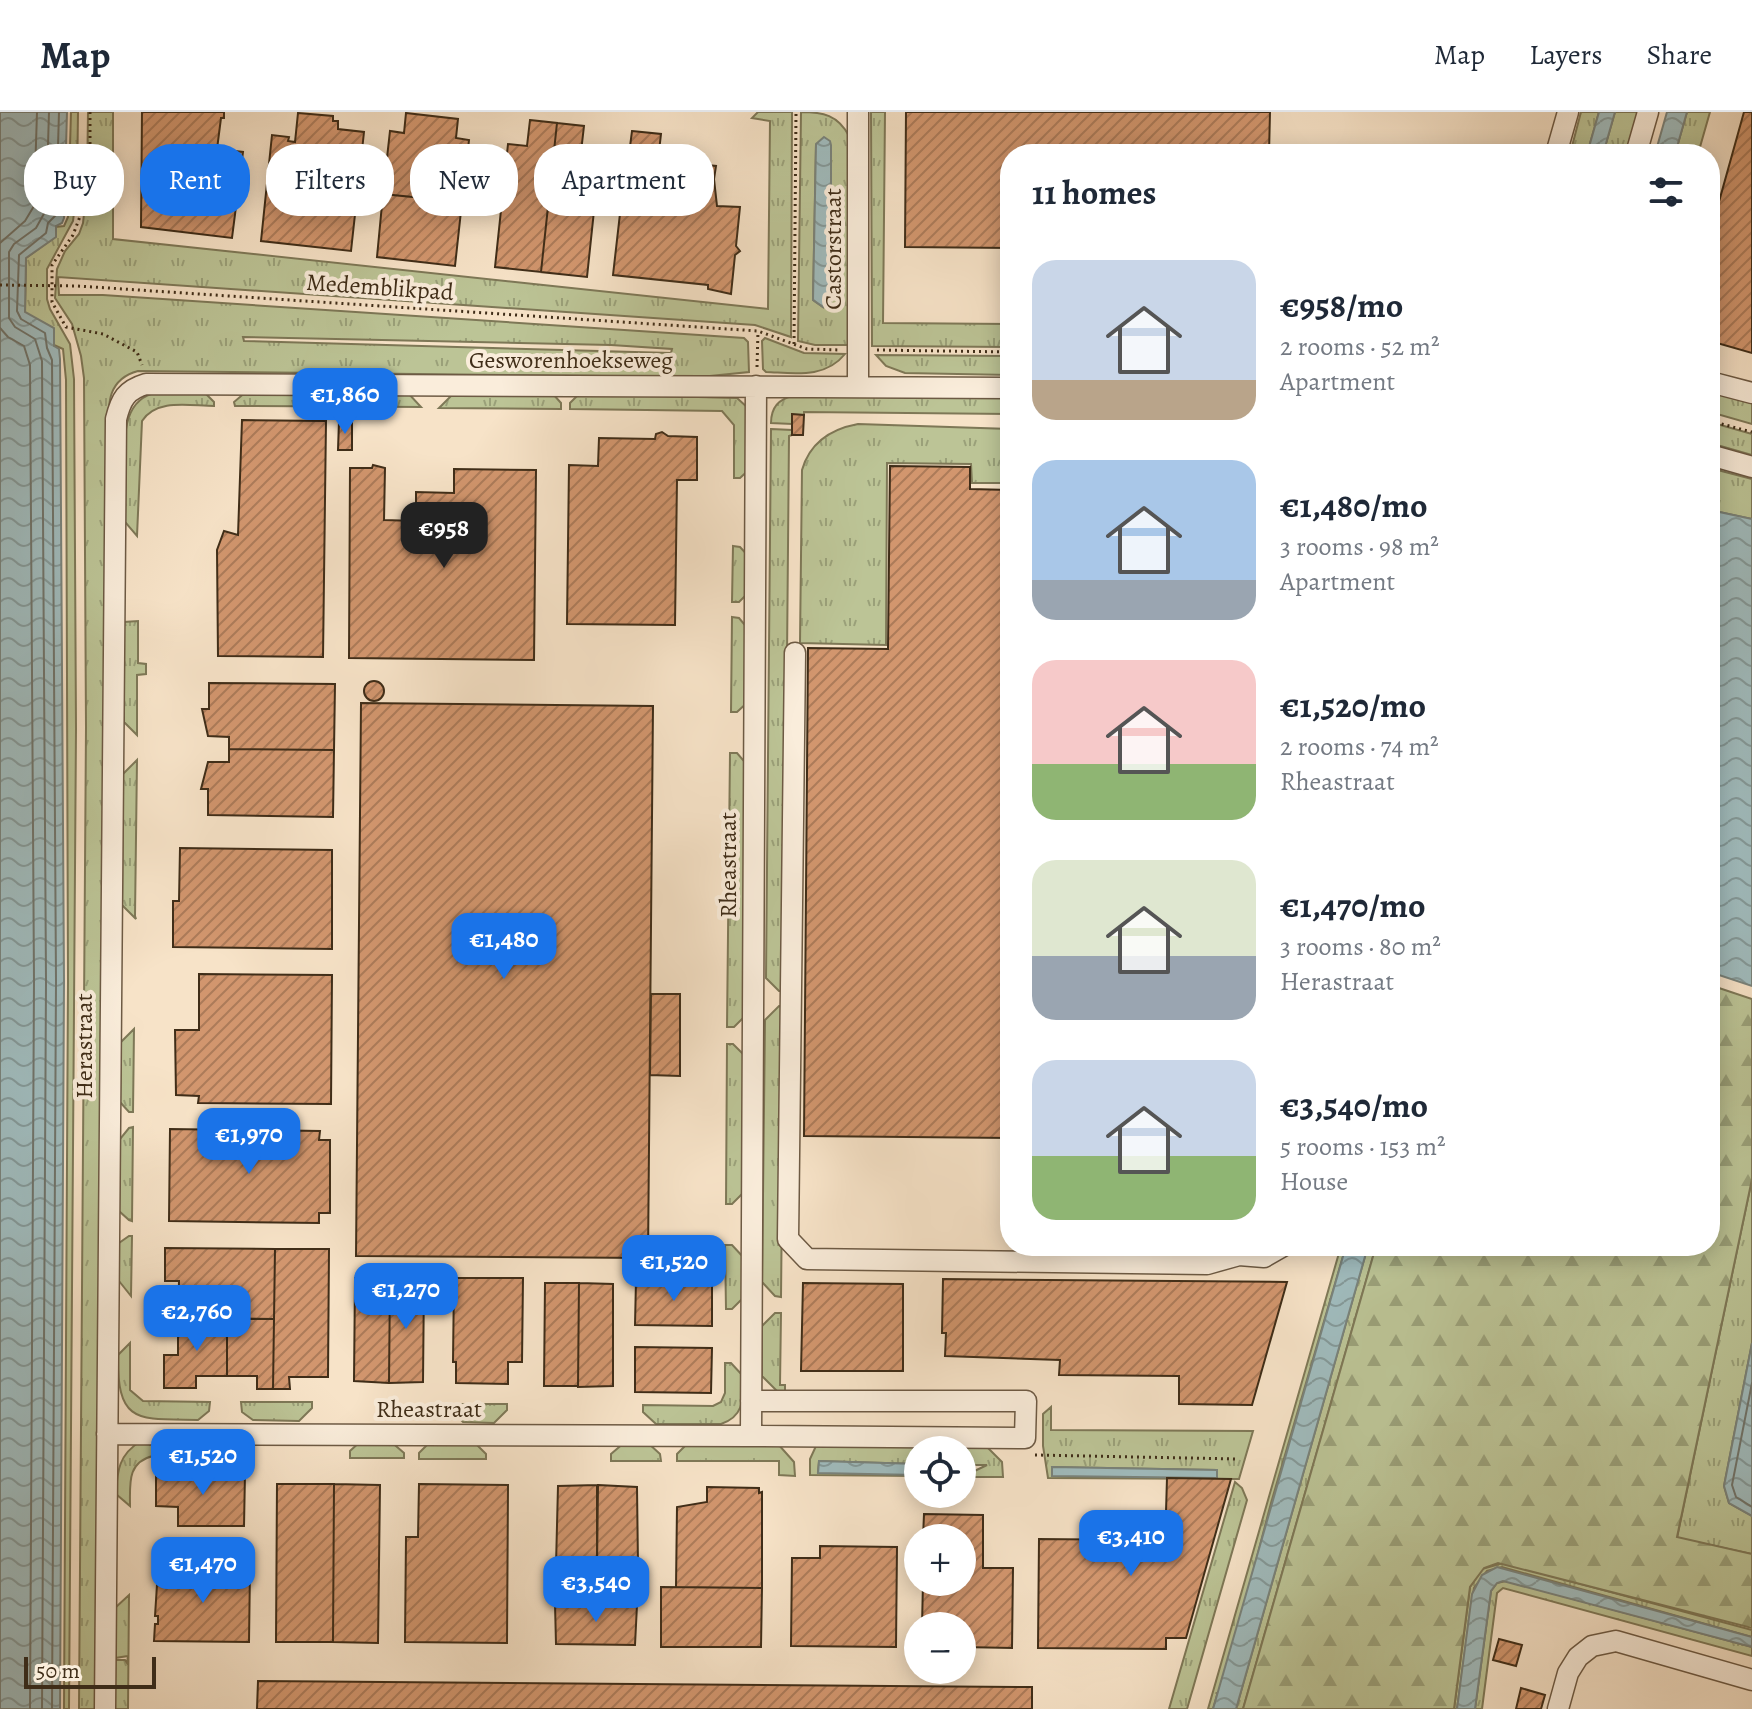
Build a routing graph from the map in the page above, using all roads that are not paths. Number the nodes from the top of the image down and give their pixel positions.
1 (858, 112) edge
2 (1568, 112) edge
3 (1648, 112) edge
4 (1559, 144) edge
5 (1639, 144) edge
6 (1720, 385) edge
7 (139, 386) joint
8 (756, 386) junction
9 (858, 386) junction
10 (1000, 388) edge
11 (1752, 393) edge
12 (1720, 458) edge
13 (1752, 467) edge
14 (795, 653) dead end
15 (1223, 1256) edge
16 (751, 1401) junction
17 (107, 1434) junction
18 (751, 1436) junction
19 (1752, 1680) edge
20 (105, 1709) edge
21 (1558, 1709) edge

1 - 9 street, Castorstraat
2 - 4 street
3 - 5 street
6 - 11 street
7 - 8 street, Gesworenhoekseweg
7 - 17 street, Herastraat
8 - 9 street, Gesworenhoekseweg
8 - 16 street, Rheastraat
9 - 10 street, Gesworenhoekseweg
12 - 13 street
14 - 15 street
16 - 18 street, Rheastraat
16 - 18 street, Rheastraat
17 - 18 street, Rheastraat
17 - 20 street, Herastraat
19 - 21 street

